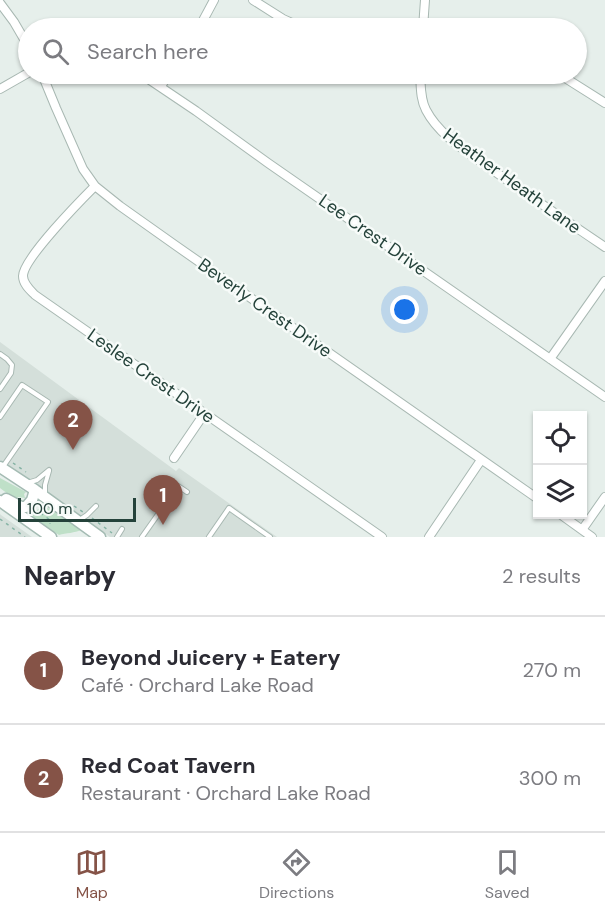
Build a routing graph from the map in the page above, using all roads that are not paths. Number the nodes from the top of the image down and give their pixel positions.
1 (214, 0) edge
2 (253, 0) edge
3 (425, 0) edge
4 (3, 3) edge
5 (204, 18) edge
6 (281, 18) edge
7 (424, 18) edge
8 (18, 29) edge
9 (18, 79) edge
10 (46, 84) edge
11 (158, 84) edge
12 (421, 84) edge
13 (574, 84) edge
14 (161, 86) joint
15 (0, 89) edge
16 (605, 104) edge
17 (95, 186) junction
18 (605, 247) edge
19 (605, 281) edge
20 (0, 354) edge
21 (550, 359) junction
22 (0, 389) edge
23 (605, 397) edge
24 (204, 414) junction
25 (0, 417) edge
26 (174, 458) dead end
27 (481, 460) junction
28 (1, 468) edge
29 (30, 487) junction
30 (187, 492) dead end
31 (0, 496) edge
32 (533, 496) edge
33 (605, 497) edge
34 (0, 501) edge
35 (44, 501) junction
36 (96, 506) dead end
37 (567, 519) edge
38 (78, 521) junction
39 (122, 529) dead end
40 (582, 530) junction
41 (49, 533) edge
42 (100, 537) edge
43 (117, 537) edge
44 (142, 537) edge
45 (209, 537) edge
46 (270, 537) edge
47 (382, 537) edge
48 (429, 537) edge
49 (592, 537) edge

1 - 5 street
2 - 6 street
3 - 7 street
4 - 8 street
9 - 15 street
10 - 17 street, Beverly Crest Drive
11 - 14 street, Lee Crest Drive
12 - 18 street, Heather Heath Lane
13 - 16 street
14 - 21 street, Lee Crest Drive
17 - 24 street, Leslee Crest Drive
17 - 27 street, Beverly Crest Drive
19 - 21 street
20 - 22 lane
21 - 23 street, Lee Crest Drive
24 - 26 street
24 - 47 street, Leslee Crest Drive
25 - 28 lane
27 - 32 street, Beverly Crest Drive
27 - 48 street
28 - 29 main road
29 - 31 main road
29 - 35 main road
29 - 35 lane
30 - 44 lane
33 - 40 street
34 - 41 main road
35 - 38 main road
36 - 38 lane
37 - 40 street
38 - 42 main road
39 - 43 lane
40 - 49 street
45 - 46 lane

